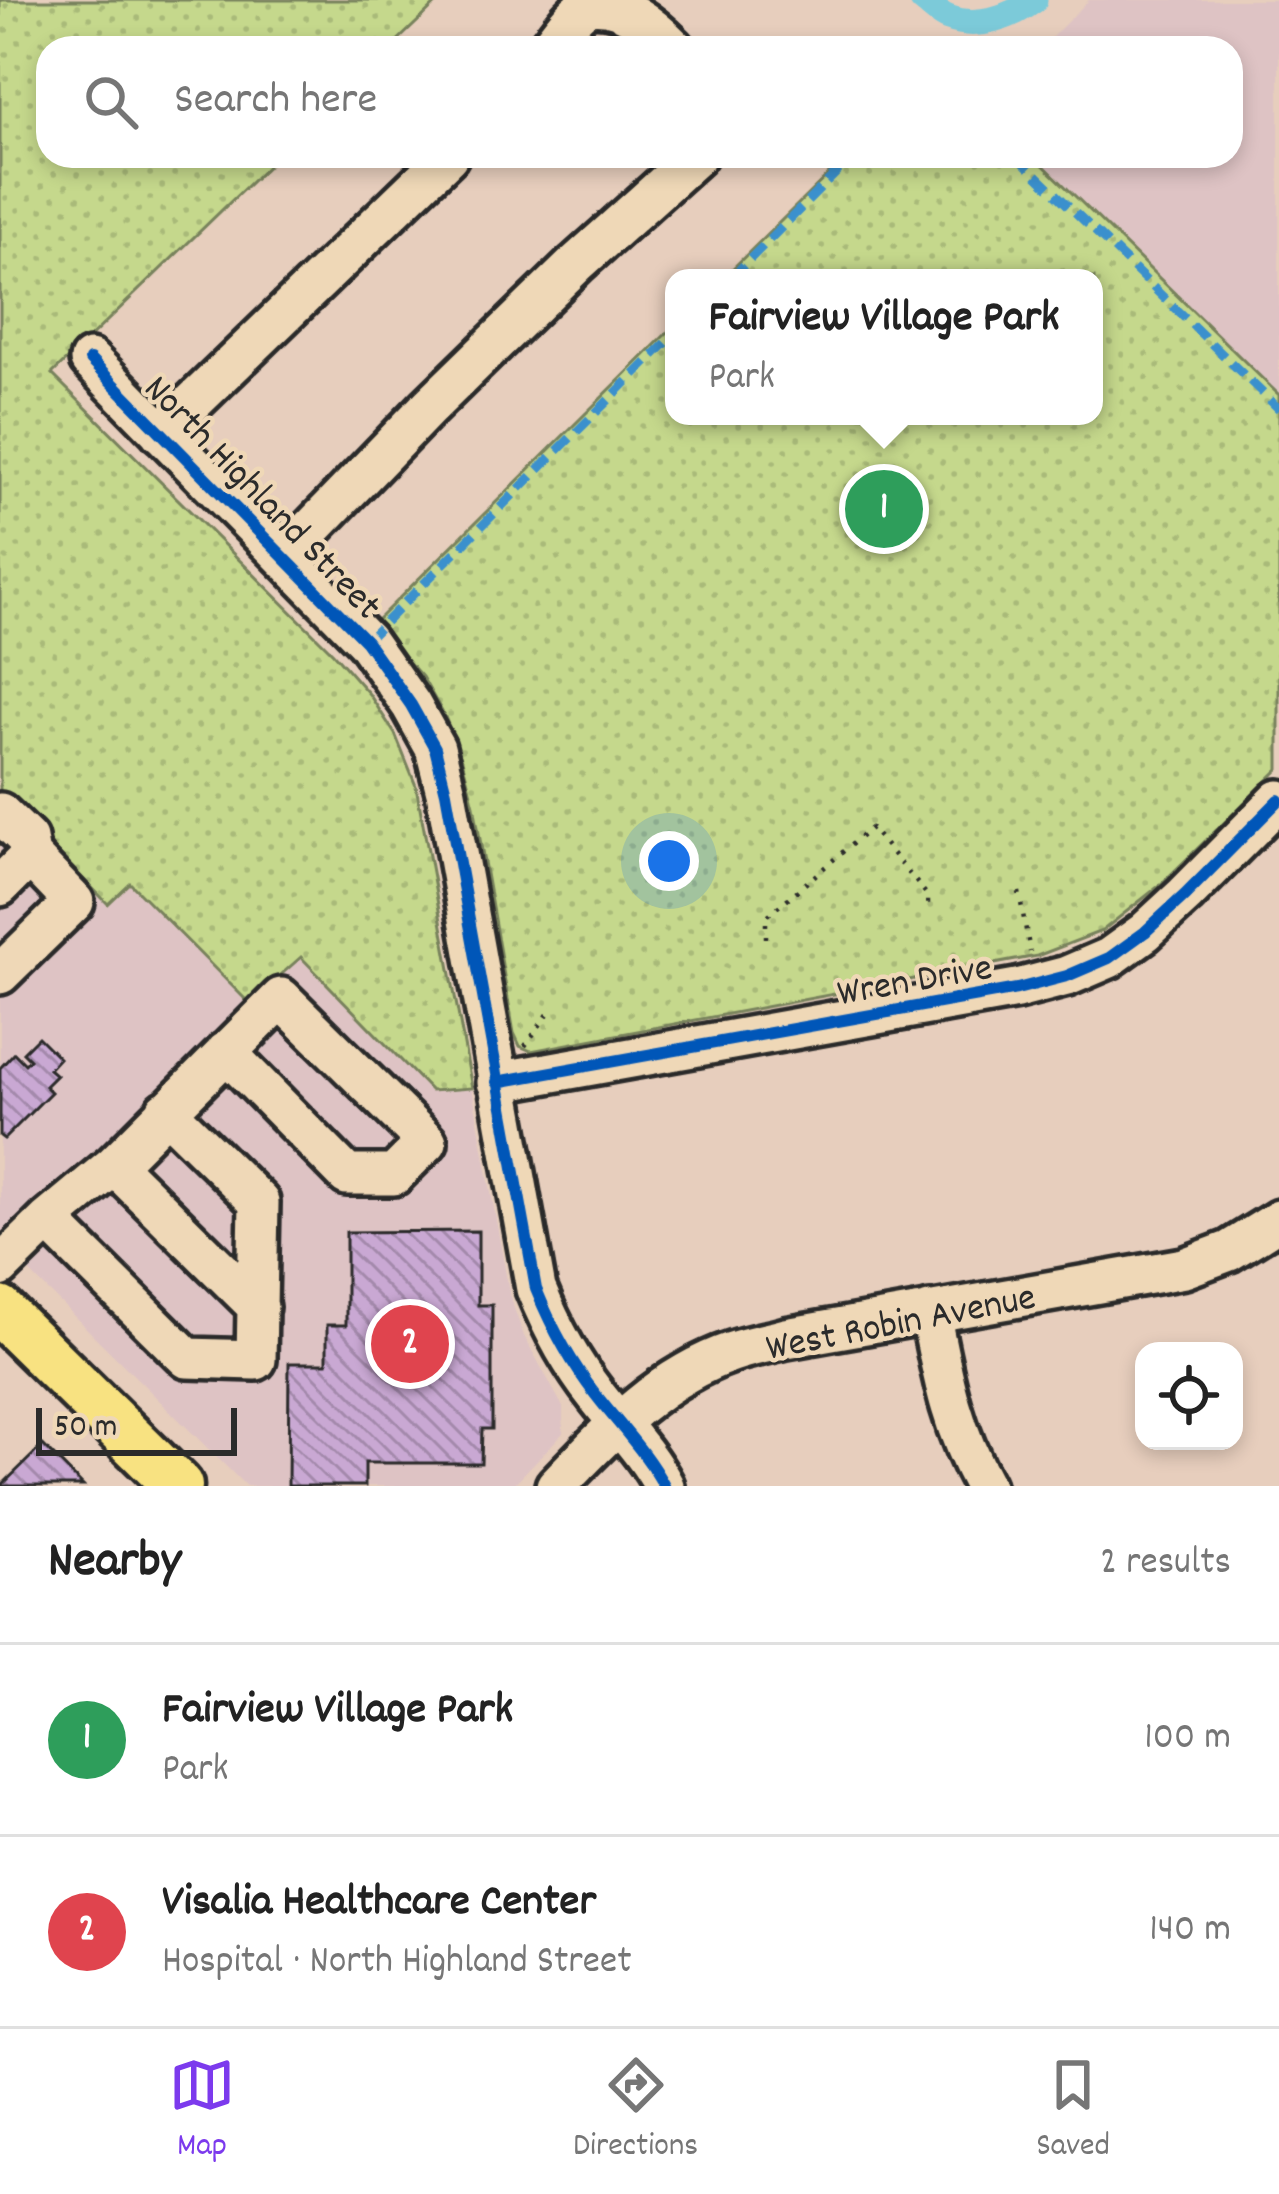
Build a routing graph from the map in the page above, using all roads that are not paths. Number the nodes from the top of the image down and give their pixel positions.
1 (558, 36) edge
2 (660, 36) edge
3 (436, 168) edge
4 (683, 168) edge
5 (90, 360) dead end
6 (161, 433) junction
7 (286, 556) junction
8 (1279, 800) edge
9 (0, 813) edge
10 (30, 856) junction
11 (0, 886) edge
12 (0, 974) edge
13 (226, 1052) junction
14 (497, 1082) junction
15 (166, 1112) junction
16 (114, 1165) junction
17 (48, 1220) junction
18 (1279, 1220) edge
19 (0, 1268) edge
20 (258, 1307) junction
21 (0, 1311) edge
22 (930, 1312) junction
23 (618, 1423) junction
24 (178, 1486) edge
25 (556, 1486) edge
26 (664, 1486) edge
27 (984, 1486) edge

1 - 2 street
3 - 6 street
4 - 7 street
5 - 6 street, North Highland Street
6 - 7 street, North Highland Street
7 - 14 street, North Highland Street
8 - 14 street, Wren Drive
9 - 10 street
10 - 11 street
10 - 12 street
13 - 13 street
13 - 15 street
14 - 23 street, North Highland Street
15 - 16 street
15 - 20 street
16 - 17 street
16 - 20 street
17 - 19 street
17 - 20 street
18 - 22 street, West Robin Avenue
21 - 24 main road
22 - 23 street, West Robin Avenue
22 - 27 street
23 - 25 street, West Robin Avenue
23 - 26 street, North Highland Street

